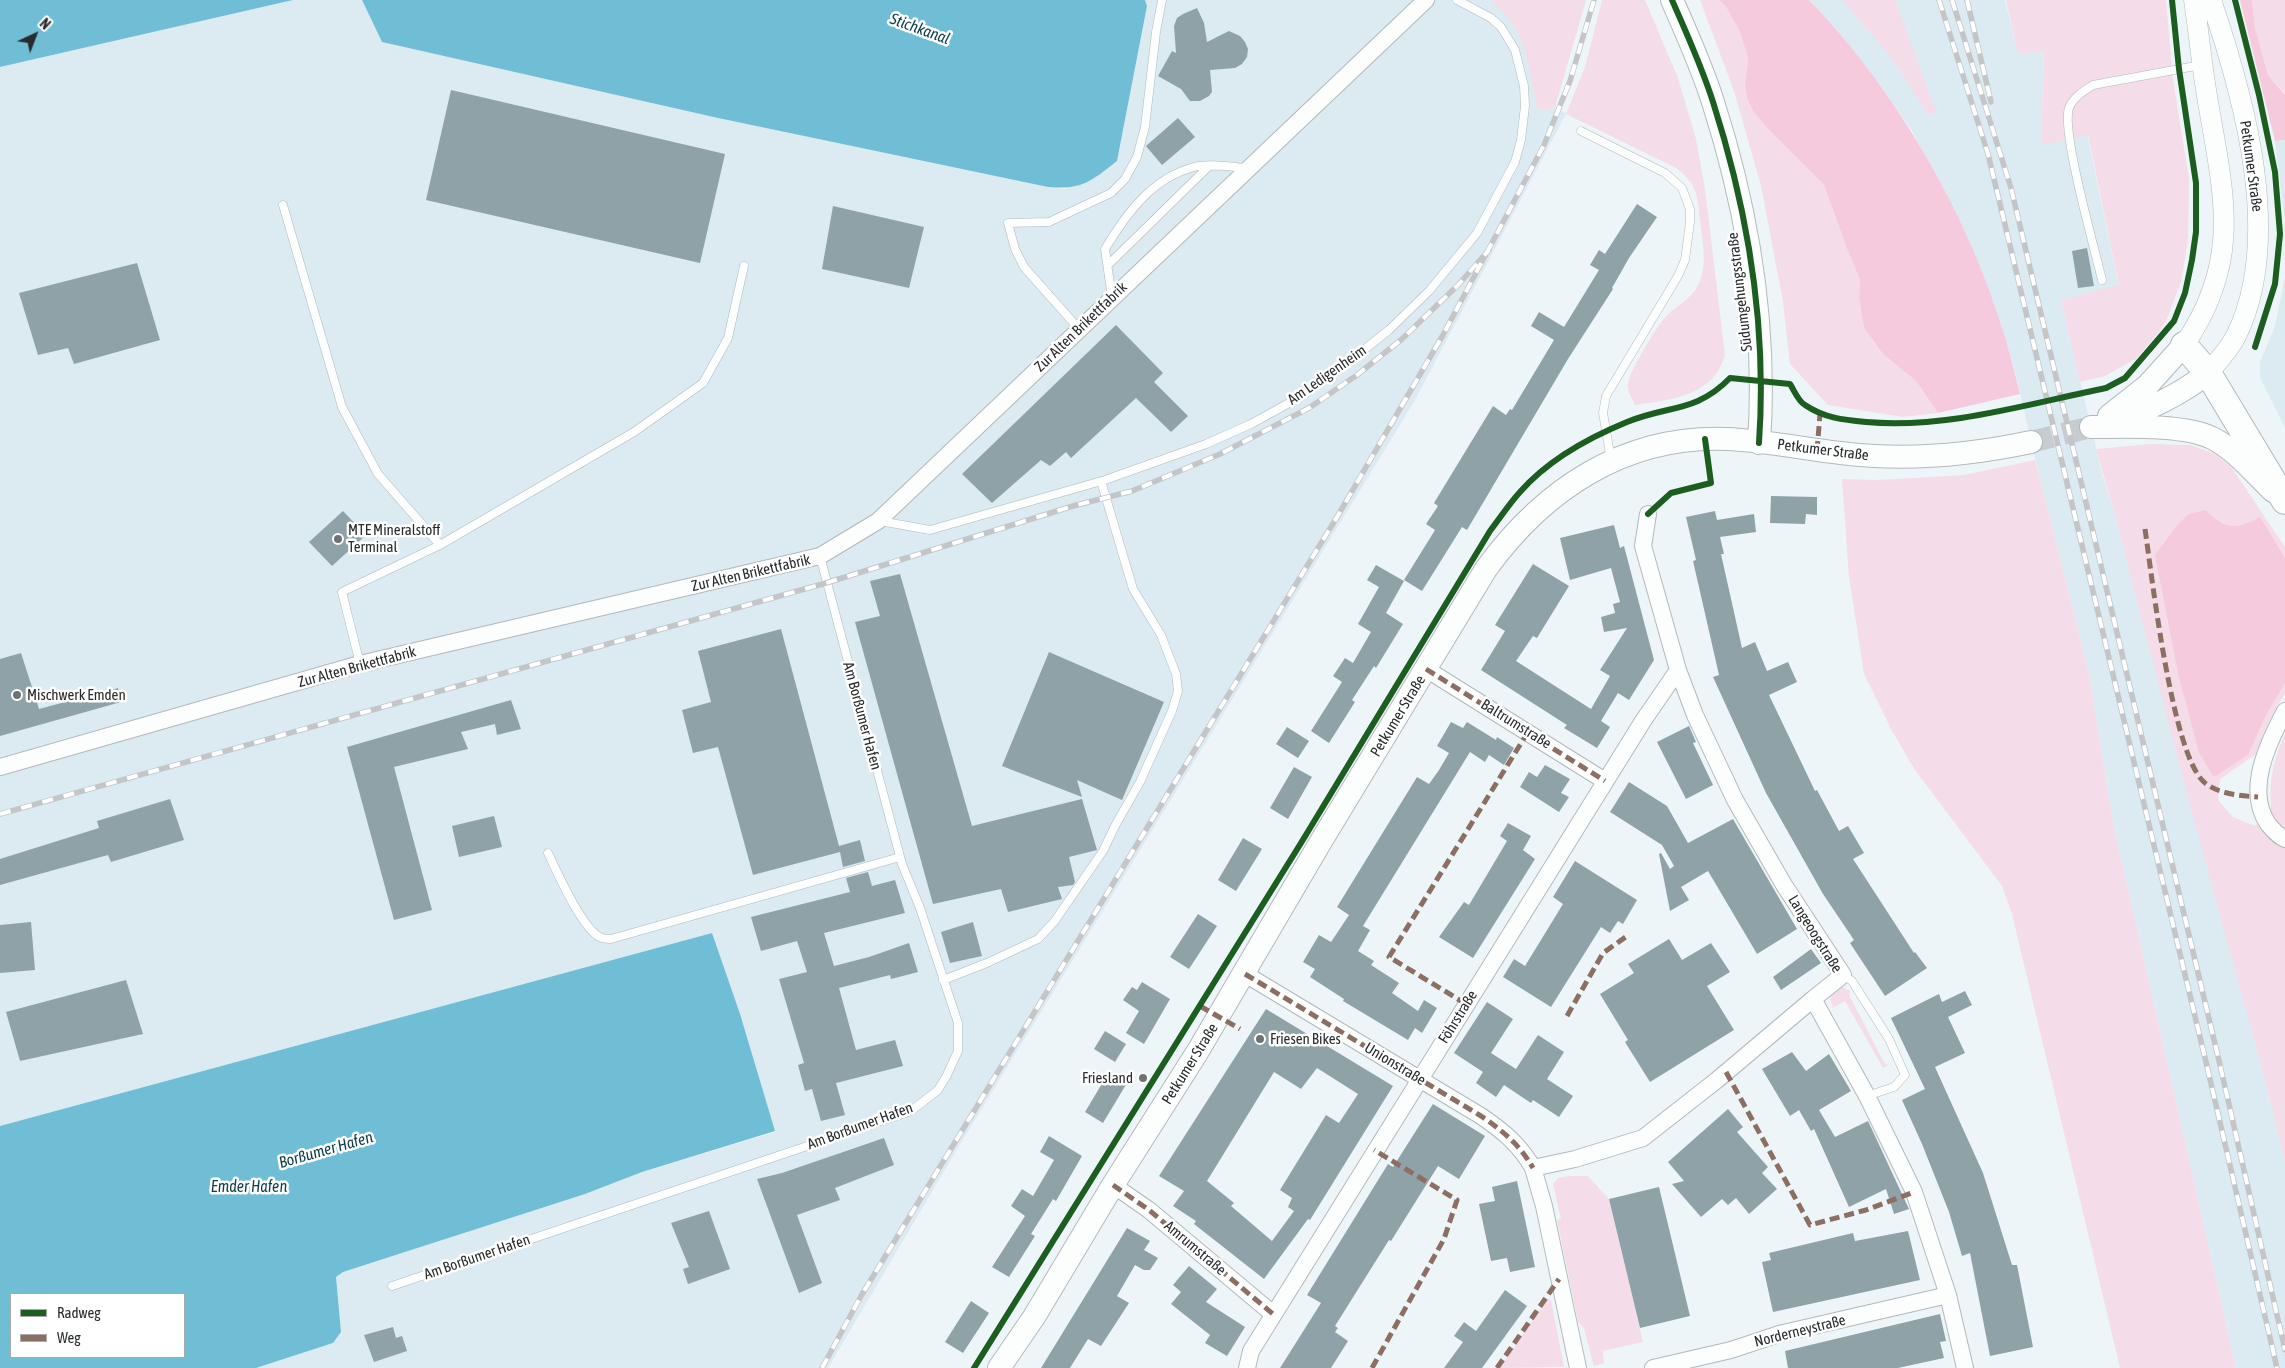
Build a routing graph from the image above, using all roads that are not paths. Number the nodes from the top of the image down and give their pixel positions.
1 (1162, 0) edge
2 (1426, 0) edge
3 (1457, 0) edge
4 (1672, 0) edge
5 (2194, 0) edge
6 (2211, 0) edge
7 (2202, 65) junction
8 (1581, 130) dead end
9 (1208, 167) junction
10 (1249, 168) junction
11 (283, 205) dead end
12 (1108, 265) junction
13 (744, 266) dead end
14 (2102, 280) dead end
15 (1112, 298) junction
16 (1079, 330) junction
17 (2184, 345) junction
18 (2208, 372) junction
19 (2090, 427) junction
20 (2031, 442) tunnel mouth
21 (1759, 443) junction
22 (1611, 460) junction
23 (1101, 481) junction
24 (2285, 501) edge
25 (1648, 514) dead end
26 (878, 521) junction
27 (440, 545) junction
28 (820, 556) junction
29 (360, 664) junction
30 (1426, 669) junction
31 (1678, 670) junction
32 (2285, 712) edge
33 (0, 767) edge
34 (1605, 781) junction
35 (2285, 839) edge
36 (548, 853) dead end
37 (900, 857) junction
38 (1245, 974) junction
39 (1843, 976) junction
40 (943, 980) junction
41 (1812, 999) junction
42 (1419, 1078) junction
43 (1867, 1096) junction
44 (1534, 1168) junction
45 (1114, 1185) junction
46 (392, 1286) dead end
47 (1948, 1295) junction
48 (1273, 1314) junction
49 (999, 1368) edge
50 (1247, 1368) edge
51 (1578, 1368) edge
52 (1653, 1368) edge
53 (1964, 1368) edge

1 - 16 lane
2 - 10 street, Zur Alten Brikettfabrik
3 - 23 lane, Am Ledigenheim
4 - 21 main road, Südumgehungsstraße
5 - 7 street
6 - 18 street, Petkumer Straße
7 - 14 lane
7 - 17 street
8 - 22 lane
9 - 10 lane
9 - 12 lane
9 - 12 lane
10 - 15 street, Zur Alten Brikettfabrik
11 - 27 lane
12 - 15 lane
13 - 27 lane
15 - 16 street, Zur Alten Brikettfabrik
16 - 26 street, Zur Alten Brikettfabrik
17 - 18 main road
17 - 19 main road
18 - 19 main road, Petkumer Straße
18 - 24 main road
19 - 24 main road
20 - 21 main road, Petkumer Straße
21 - 22 main road, Petkumer Straße
22 - 30 main road, Petkumer Straße
23 - 26 lane, Am Ledigenheim
23 - 40 lane
25 - 31 street, Langeoogstraße
26 - 28 street, Zur Alten Brikettfabrik
27 - 29 lane
28 - 29 street, Zur Alten Brikettfabrik
28 - 37 lane, Am Borßumer Hafen
29 - 33 street, Zur Alten Brikettfabrik
30 - 34 street, Baltrumstraße
30 - 38 main road, Petkumer Straße
31 - 34 street, Föhrstraße
31 - 39 street, Langeoogstraße
32 - 35 street
34 - 42 street, Föhrstraße
36 - 37 lane
37 - 40 lane, Am Borßumer Hafen
38 - 42 street, Unionstraße
38 - 45 main road, Petkumer Straße
39 - 41 street, Langeoogstraße
39 - 43 lane
40 - 46 lane, Am Borßumer Hafen
41 - 43 street
41 - 44 street
42 - 44 street, Unionstraße
42 - 48 street, Föhrstraße
43 - 47 street
44 - 51 street, Unionstraße
45 - 48 street, Amrumstraße
45 - 49 main road, Petkumer Straße
47 - 52 street, Norderneystraße
47 - 53 street
48 - 50 street, Föhrstraße

